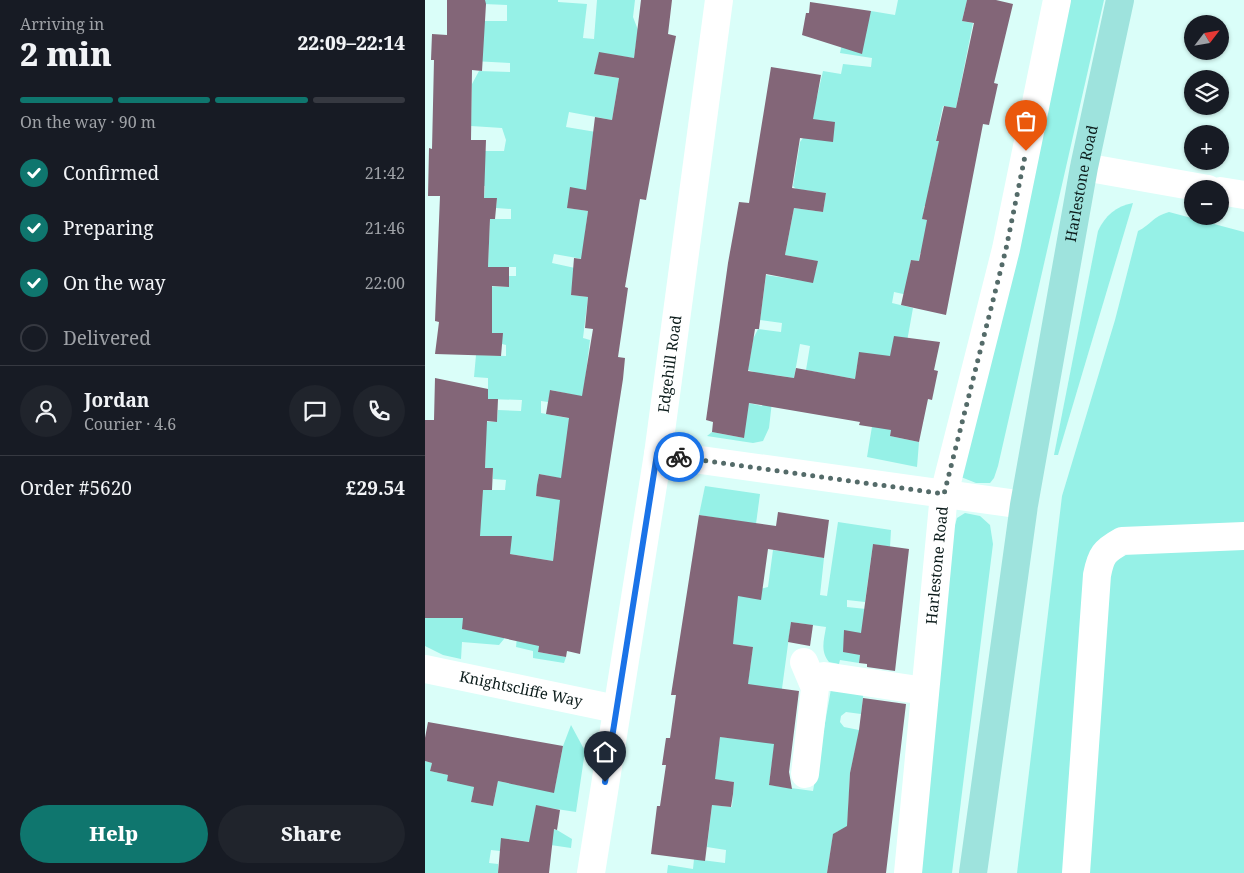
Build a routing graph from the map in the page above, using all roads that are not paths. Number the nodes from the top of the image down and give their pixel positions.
1 (1057, 0) edge
2 (1120, 0) edge
3 (723, 1) edge
4 (1085, 167) junction
5 (1184, 185) edge
6 (1229, 192) edge
7 (1244, 195) edge
8 (657, 454) junction
9 (944, 494) junction
10 (1024, 505) junction
11 (1244, 536) edge
12 (425, 669) edge
13 (925, 691) junction
14 (616, 710) junction
15 (805, 774) dead end
16 (591, 873) edge
17 (908, 873) edge
18 (973, 873) edge
19 (1076, 873) edge

1 - 9 street, Harlestone Road
2 - 4 main road, Harlestone Road
3 - 8 street, Edgehill Road
4 - 5 street
4 - 10 main road, Harlestone Road
6 - 7 street
8 - 9 street
8 - 14 street, Edgehill Road
9 - 10 street
9 - 13 street, Harlestone Road
10 - 18 main road, Harlestone Road
11 - 19 street
12 - 14 street, Knightscliffe Way
13 - 15 street
13 - 17 street, Harlestone Road
14 - 16 street, Edgehill Road

